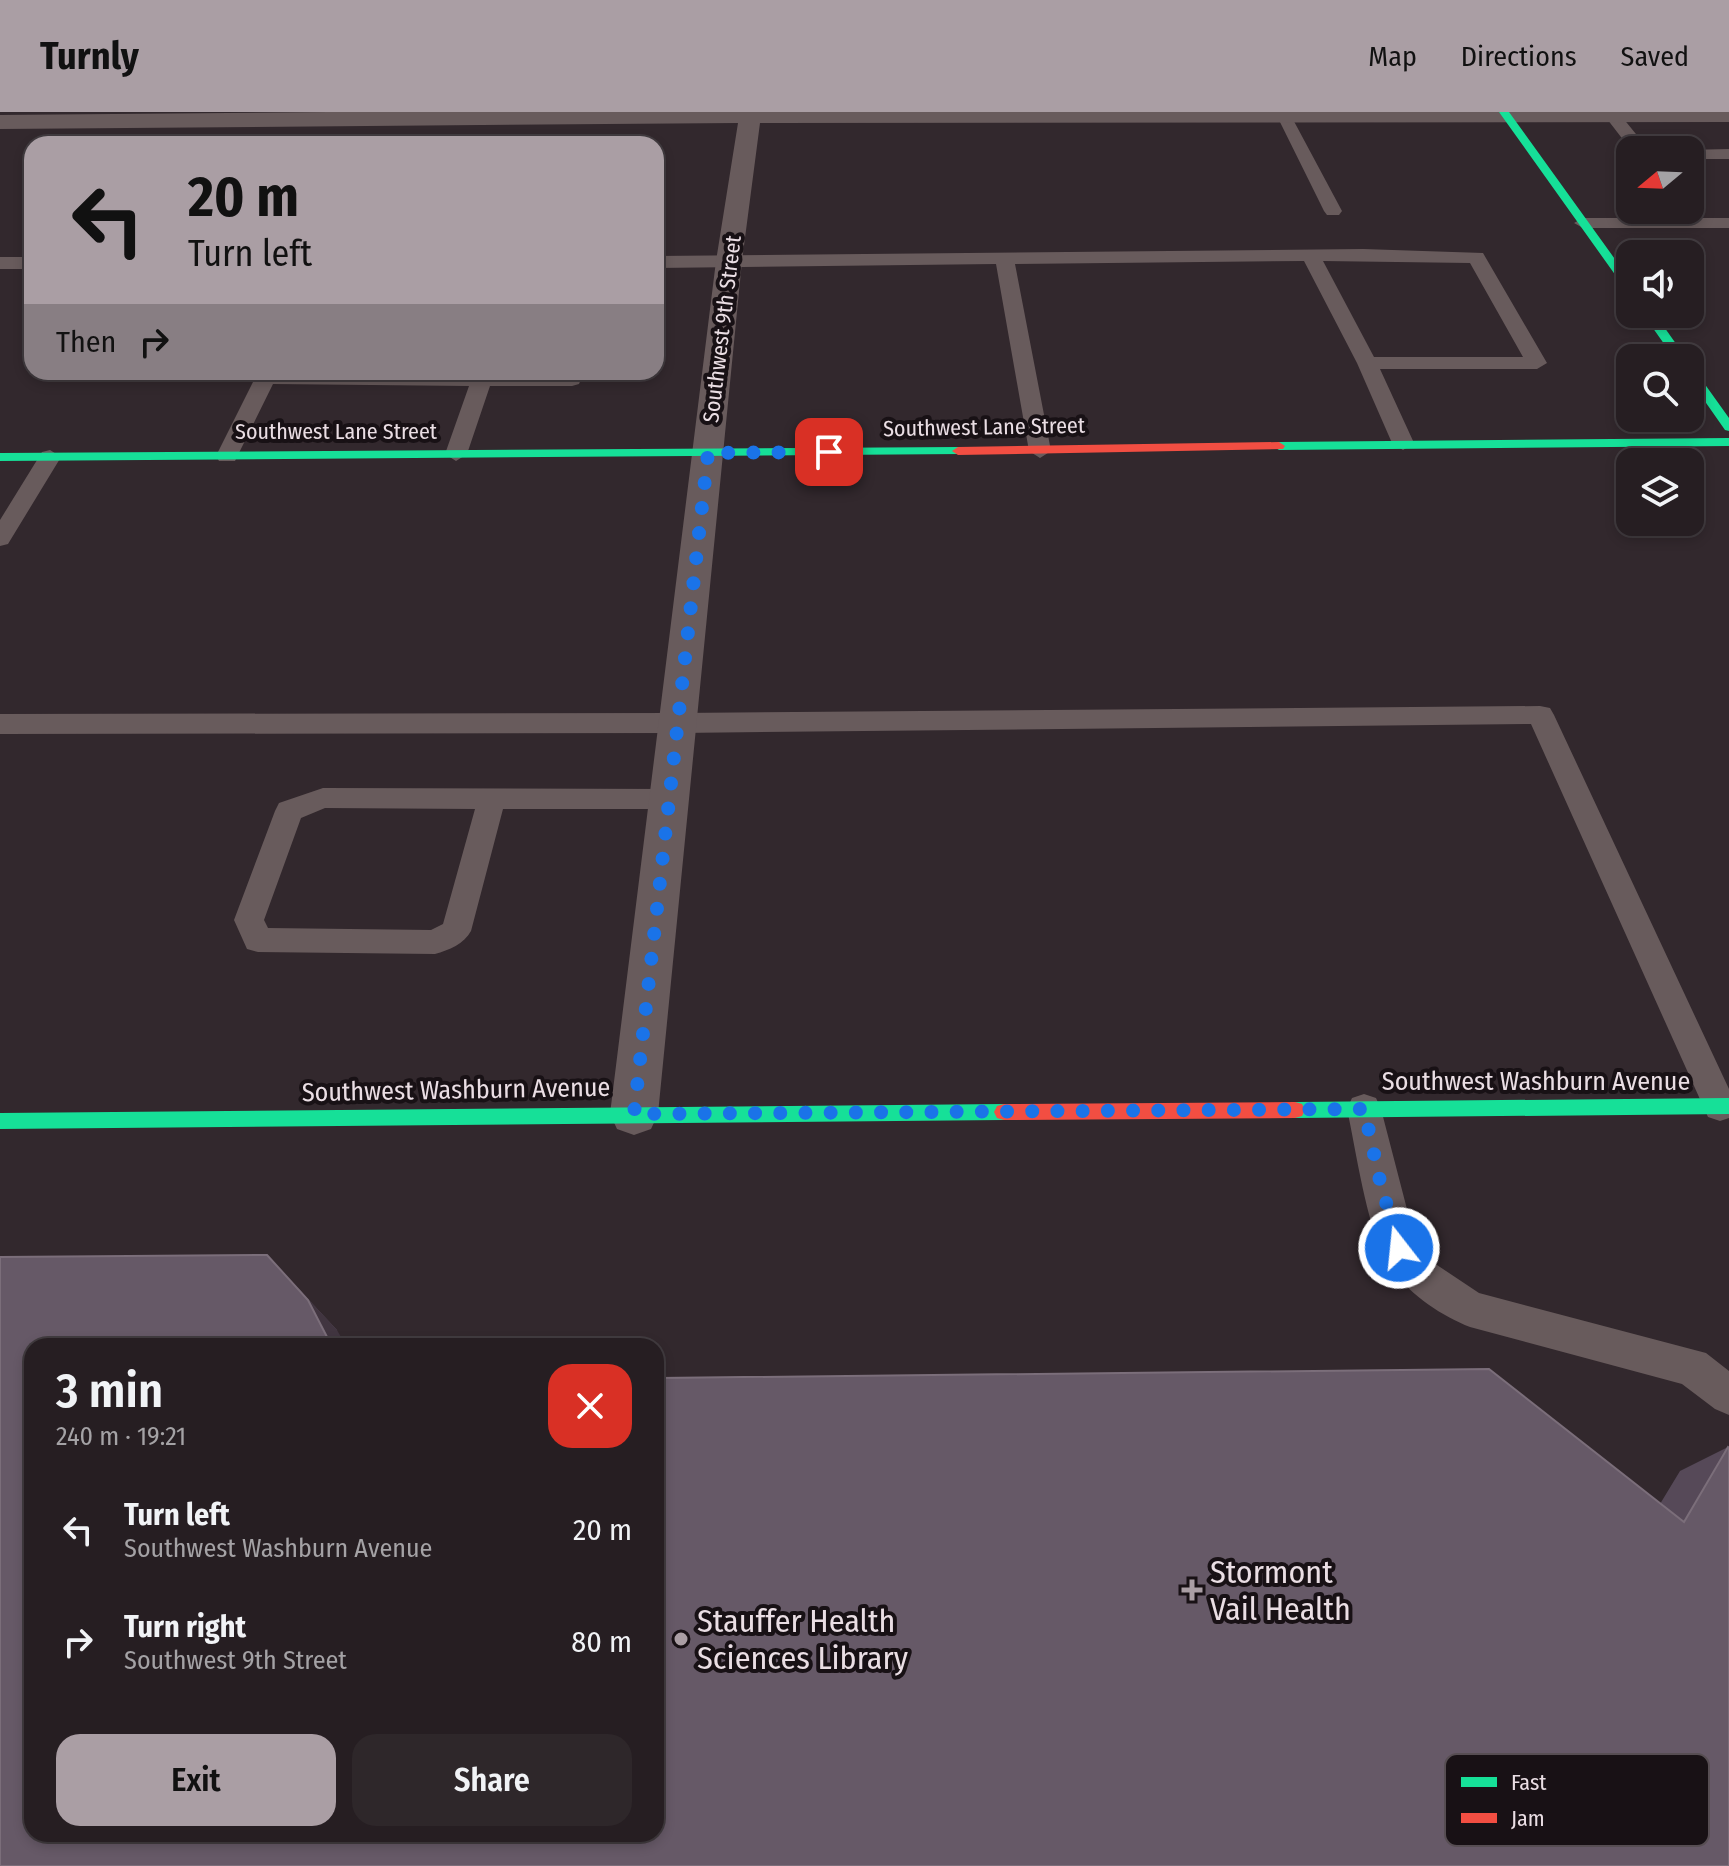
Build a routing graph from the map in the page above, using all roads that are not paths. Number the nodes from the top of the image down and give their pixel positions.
1 (532, 114) edge
2 (804, 114) edge
3 (1505, 114) edge
4 (1612, 115) junction
5 (1729, 115) edge
6 (121, 116) edge
7 (750, 116) junction
8 (1285, 116) junction
9 (0, 122) edge
10 (1629, 136) edge
11 (1704, 154) edge
12 (1729, 154) edge
13 (1333, 211) dead end
14 (1616, 220) edge
15 (1704, 220) edge
16 (1583, 223) junction
17 (1729, 223) edge
18 (1311, 256) junction
19 (1005, 259) junction
20 (729, 261) junction
21 (664, 262) edge
22 (0, 263) edge
23 (24, 263) edge
24 (1616, 269) edge
25 (1367, 363) junction
26 (265, 380) edge
27 (482, 380) edge
28 (1704, 392) edge
29 (1729, 427) edge
30 (1729, 442) edge
31 (1403, 443) junction
32 (1040, 451) junction
33 (708, 453) junction
34 (456, 454) junction
35 (227, 456) junction
36 (0, 457) edge
37 (50, 457) junction
38 (0, 539) edge
39 (679, 723) junction
40 (0, 724) edge
41 (492, 798) junction
42 (670, 799) junction
43 (1724, 1106) edge
44 (1364, 1109) junction
45 (634, 1114) junction
46 (0, 1121) edge
47 (1729, 1395) edge

1 - 6 street
1 - 7 street
2 - 7 street
2 - 8 street
3 - 4 street
3 - 8 street
3 - 16 main road
4 - 5 street
4 - 10 lane
6 - 9 street
7 - 20 street, Southwest 9th Street
8 - 13 lane
11 - 12 lane
14 - 16 lane
15 - 17 lane
16 - 24 main road
18 - 19 lane
18 - 25 lane
18 - 25 lane
19 - 20 lane
19 - 32 lane
20 - 21 lane
20 - 33 street, Southwest 9th Street
22 - 23 lane
25 - 31 lane
26 - 35 lane
27 - 34 lane
28 - 29 main road
30 - 31 main road, Southwest Lane Street
31 - 32 main road, Southwest Lane Street
32 - 33 main road, Southwest Lane Street
33 - 34 main road, Southwest Lane Street
33 - 39 street, Southwest 9th Street
34 - 35 main road, Southwest Lane Street
35 - 37 main road, Southwest Lane Street
36 - 37 main road, Southwest Lane Street
37 - 38 lane
39 - 40 lane
39 - 42 street, Southwest 9th Street
39 - 43 lane
41 - 41 lane
41 - 42 lane
42 - 45 street, Southwest 9th Street
43 - 44 main road, Southwest Washburn Avenue
44 - 45 main road, Southwest Washburn Avenue
44 - 47 lane
45 - 46 main road, Southwest Washburn Avenue

